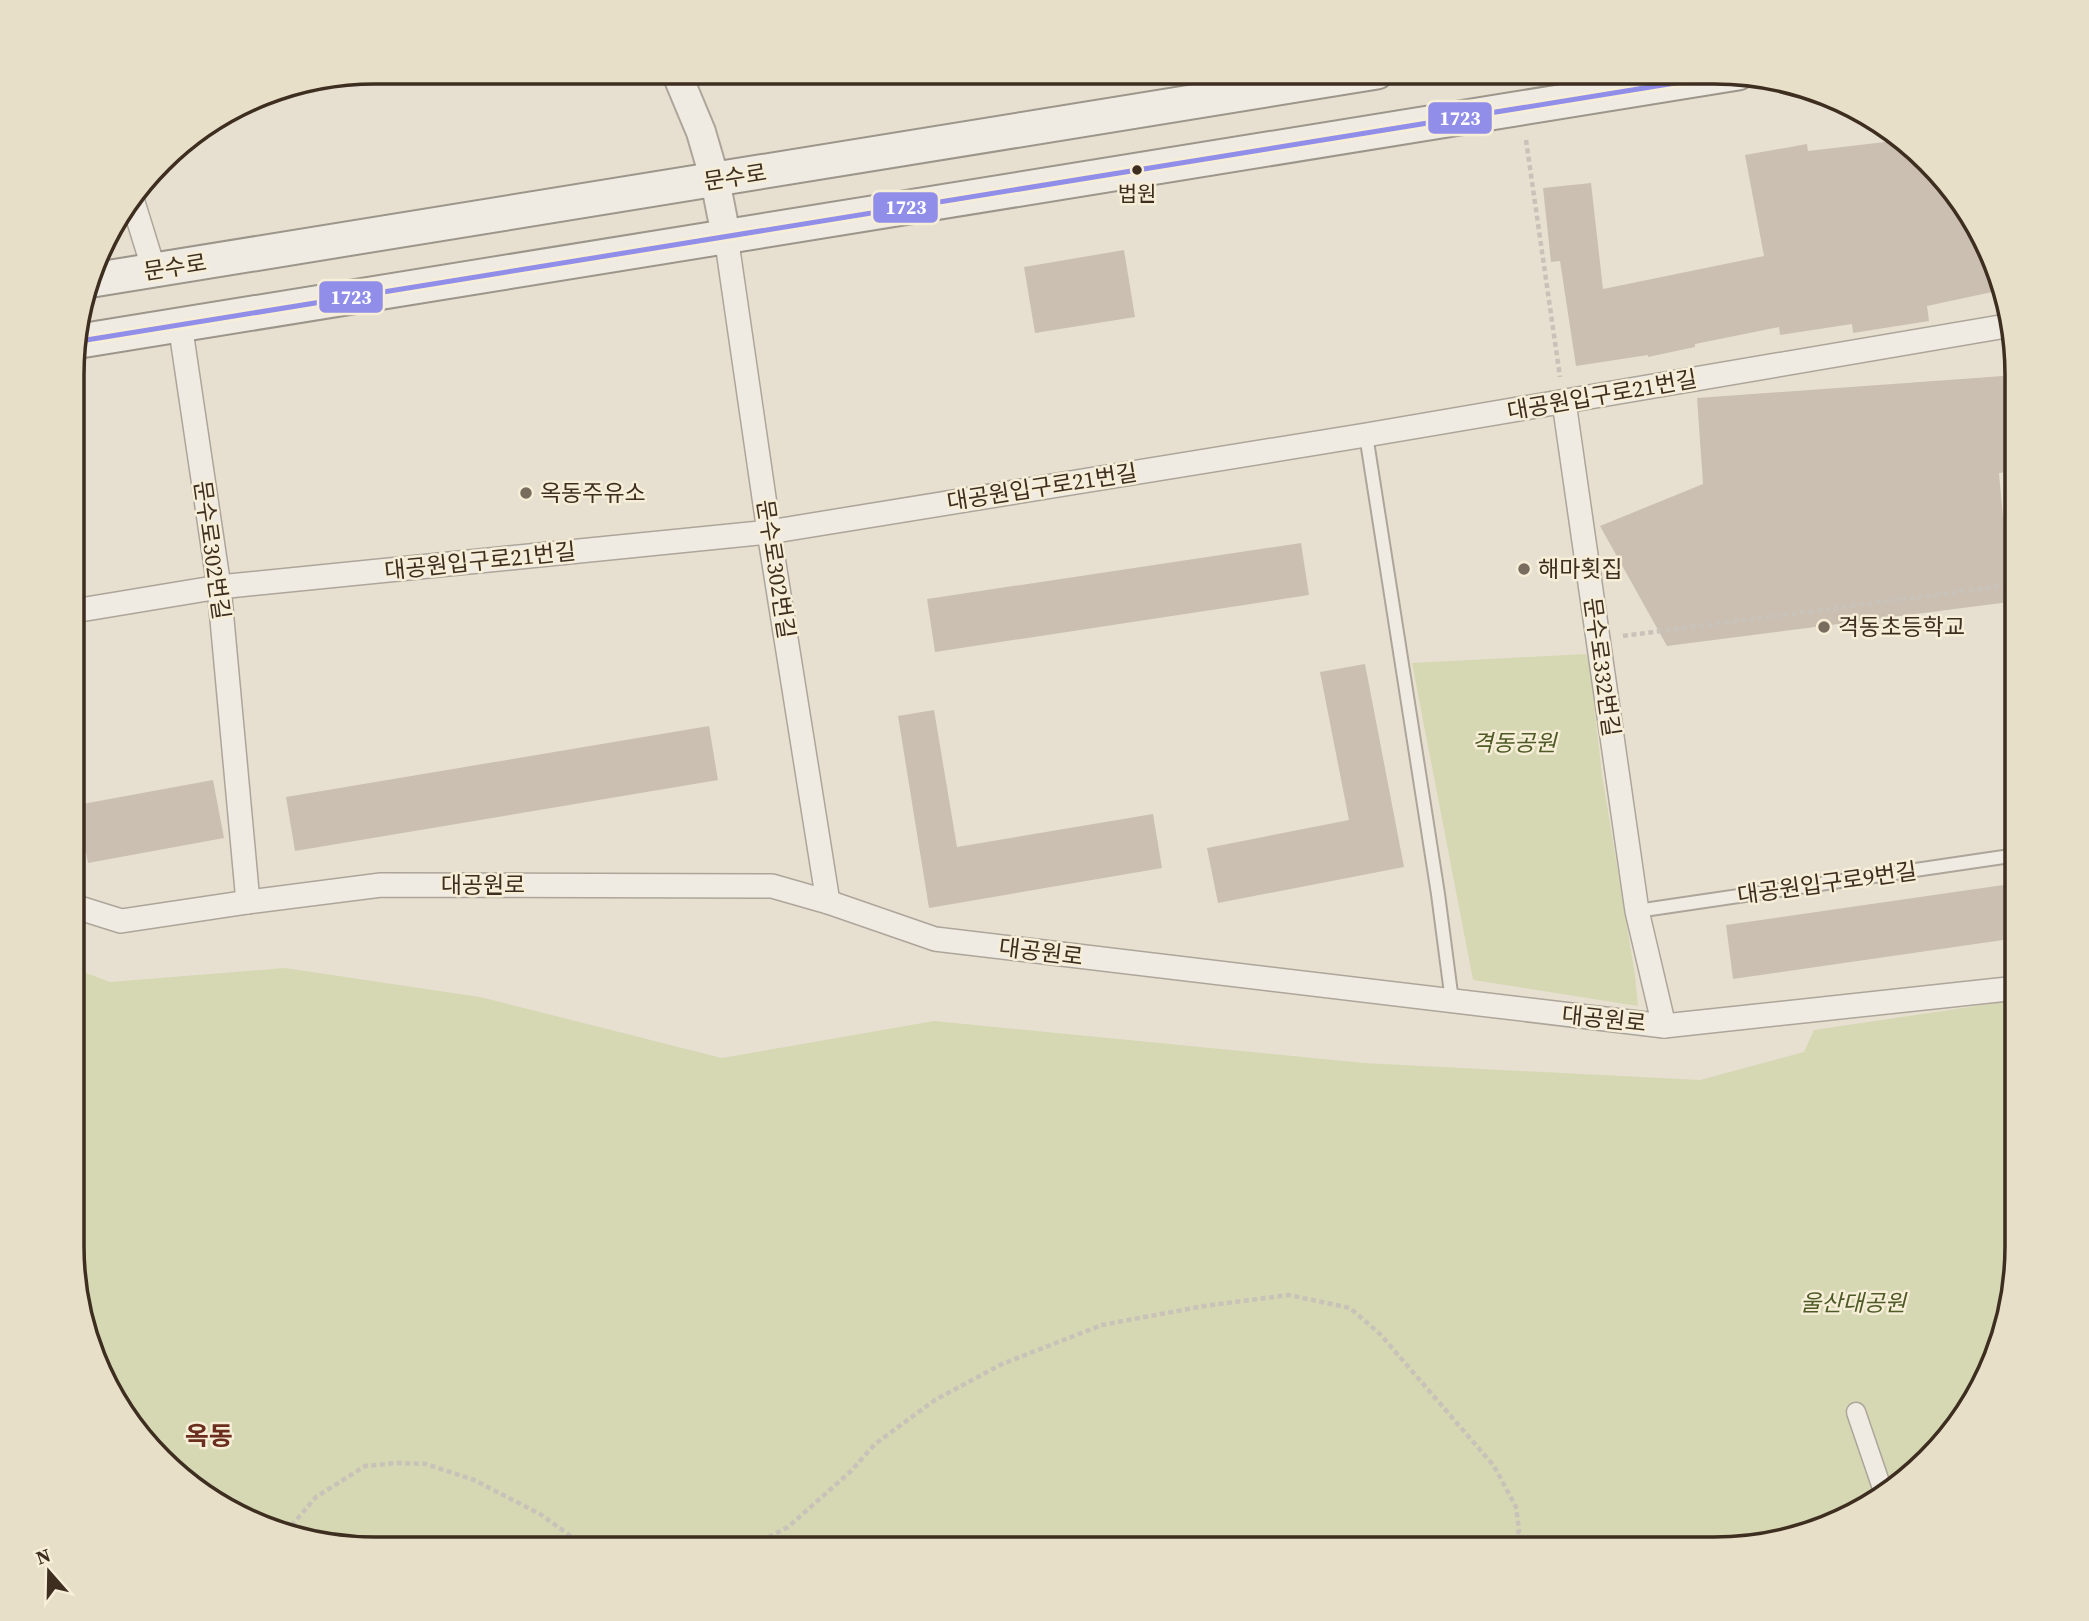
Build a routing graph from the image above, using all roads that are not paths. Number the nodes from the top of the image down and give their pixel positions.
1 (681, 84) edge
2 (1270, 84) edge
3 (1676, 84) edge
4 (715, 180) junction
5 (135, 210) edge
6 (726, 236) junction
7 (154, 270) junction
8 (100, 279) edge
9 (180, 324) junction
10 (2001, 327) edge
11 (86, 340) edge
12 (1564, 402) junction
13 (1366, 435) junction
14 (769, 531) junction
15 (219, 587) junction
16 (84, 609) edge
17 (2005, 857) edge
18 (248, 902) junction
19 (828, 902) junction
20 (84, 909) edge
21 (1636, 911) junction
22 (2005, 989) edge
23 (1452, 1002) junction
24 (1664, 1026) junction
25 (1856, 1412) dead end
26 (1881, 1484) edge

1 - 4 street
2 - 4 main road, 문수로
3 - 6 main road
4 - 6 street
4 - 7 main road, 문수로
5 - 7 street
6 - 9 main road
6 - 14 street, 문수로302번길
7 - 8 main road, 문수로
9 - 11 main road
9 - 15 street, 문수로302번길
10 - 12 street, 대공원입구로21번길
12 - 13 street, 대공원입구로21번길
12 - 21 street, 문수로332번길
13 - 14 street, 대공원입구로21번길
13 - 23 lane
14 - 15 street, 대공원입구로21번길
14 - 19 street, 문수로302번길
15 - 16 street, 대공원입구로21번길
15 - 18 street, 문수로302번길
17 - 21 lane, 대공원입구로9번길
18 - 19 street, 대공원로
18 - 20 street, 대공원로
19 - 23 street, 대공원로
21 - 24 street, 문수로332번길
22 - 24 street, 대공원로
23 - 24 street, 대공원로
25 - 26 street

